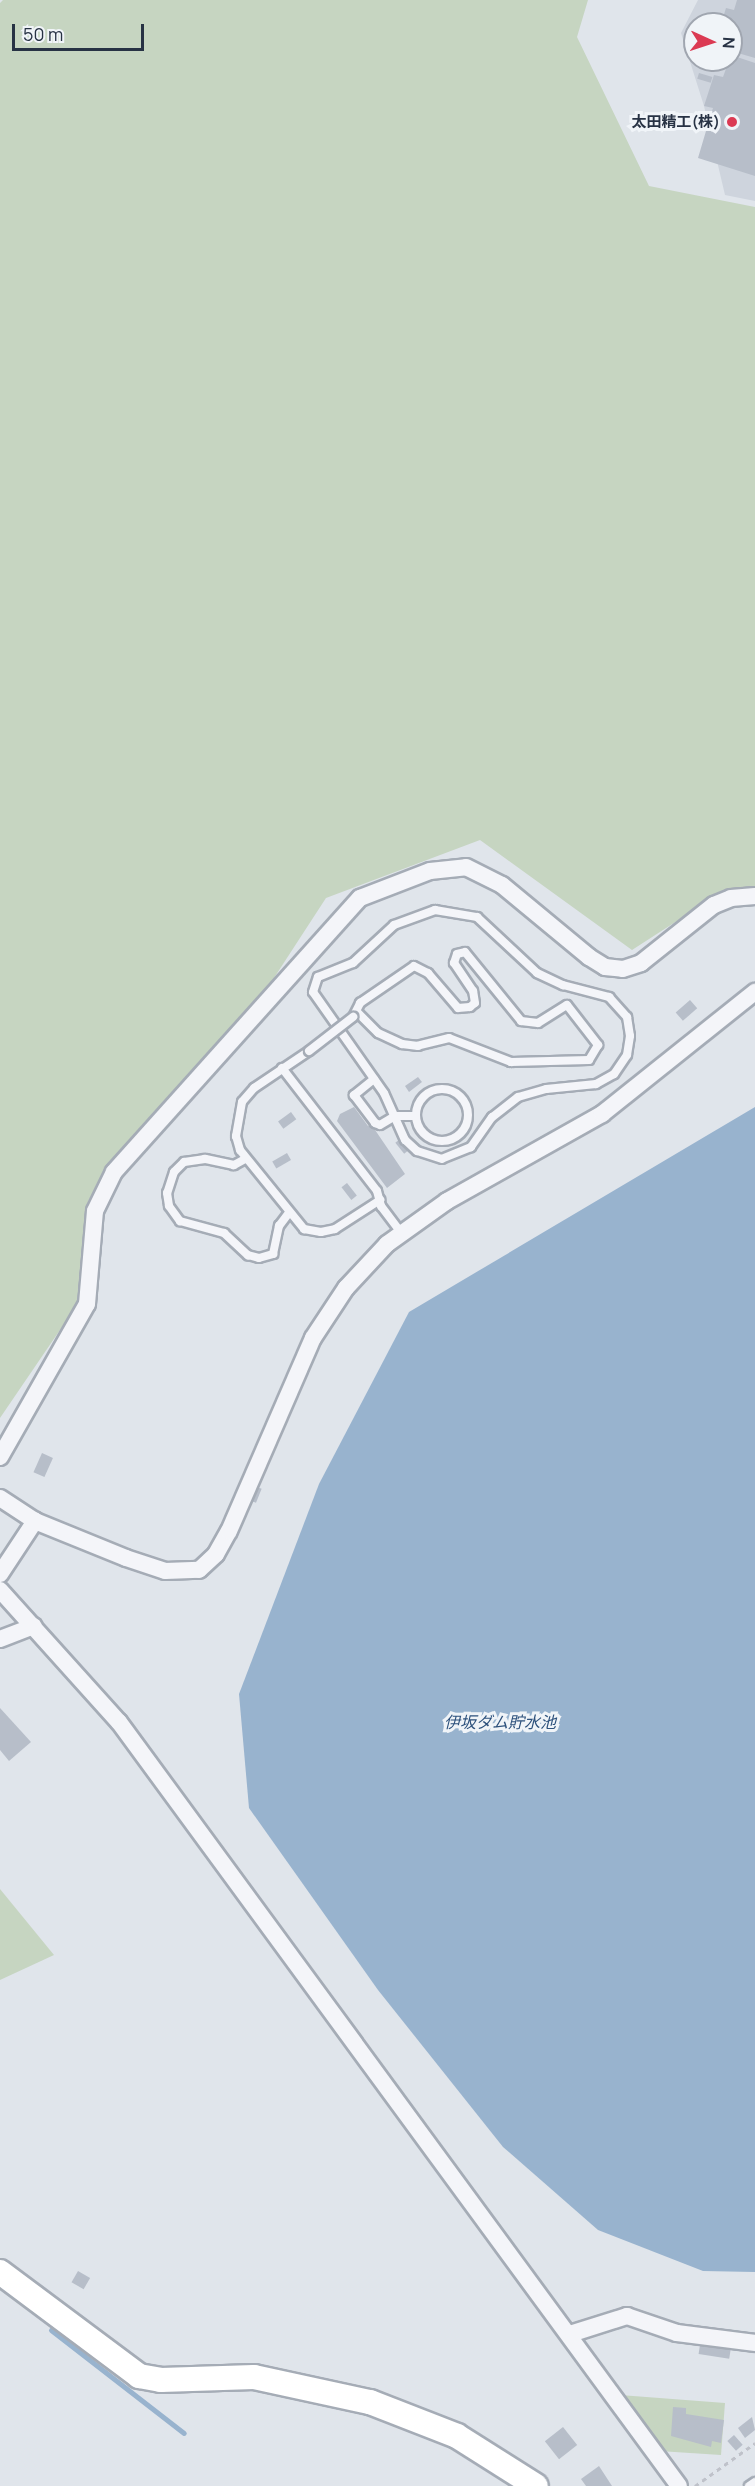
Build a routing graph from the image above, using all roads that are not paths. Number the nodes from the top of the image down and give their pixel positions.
1 (755, 896) edge
2 (755, 992) edge
3 (355, 1015) junction
4 (282, 1068) junction
5 (374, 1079) junction
6 (395, 1116) junction
7 (416, 1116) junction
8 (244, 1159) junction
9 (380, 1200) junction
10 (288, 1214) junction
11 (401, 1233) junction
12 (0, 1457) edge
13 (0, 1498) edge
14 (35, 1521) junction
15 (0, 1574) edge
16 (0, 1590) edge
17 (34, 1626) junction
18 (0, 1639) edge
19 (0, 2272) edge
20 (570, 2334) junction
21 (755, 2343) edge
22 (755, 2482) edge
23 (536, 2486) edge
24 (679, 2486) edge
25 (749, 2486) edge

1 - 12 street
2 - 11 street
3 - 3 lane
3 - 4 lane, bridge
4 - 8 lane
4 - 9 lane
5 - 6 lane
5 - 6 lane
5 - 6 lane
6 - 7 lane
7 - 7 lane
8 - 10 lane
8 - 10 lane
9 - 10 lane
9 - 11 lane
11 - 14 street
13 - 14 street
14 - 15 street
16 - 17 street
17 - 18 street
17 - 20 street
19 - 23 street
20 - 21 street
20 - 24 street
22 - 25 lane

